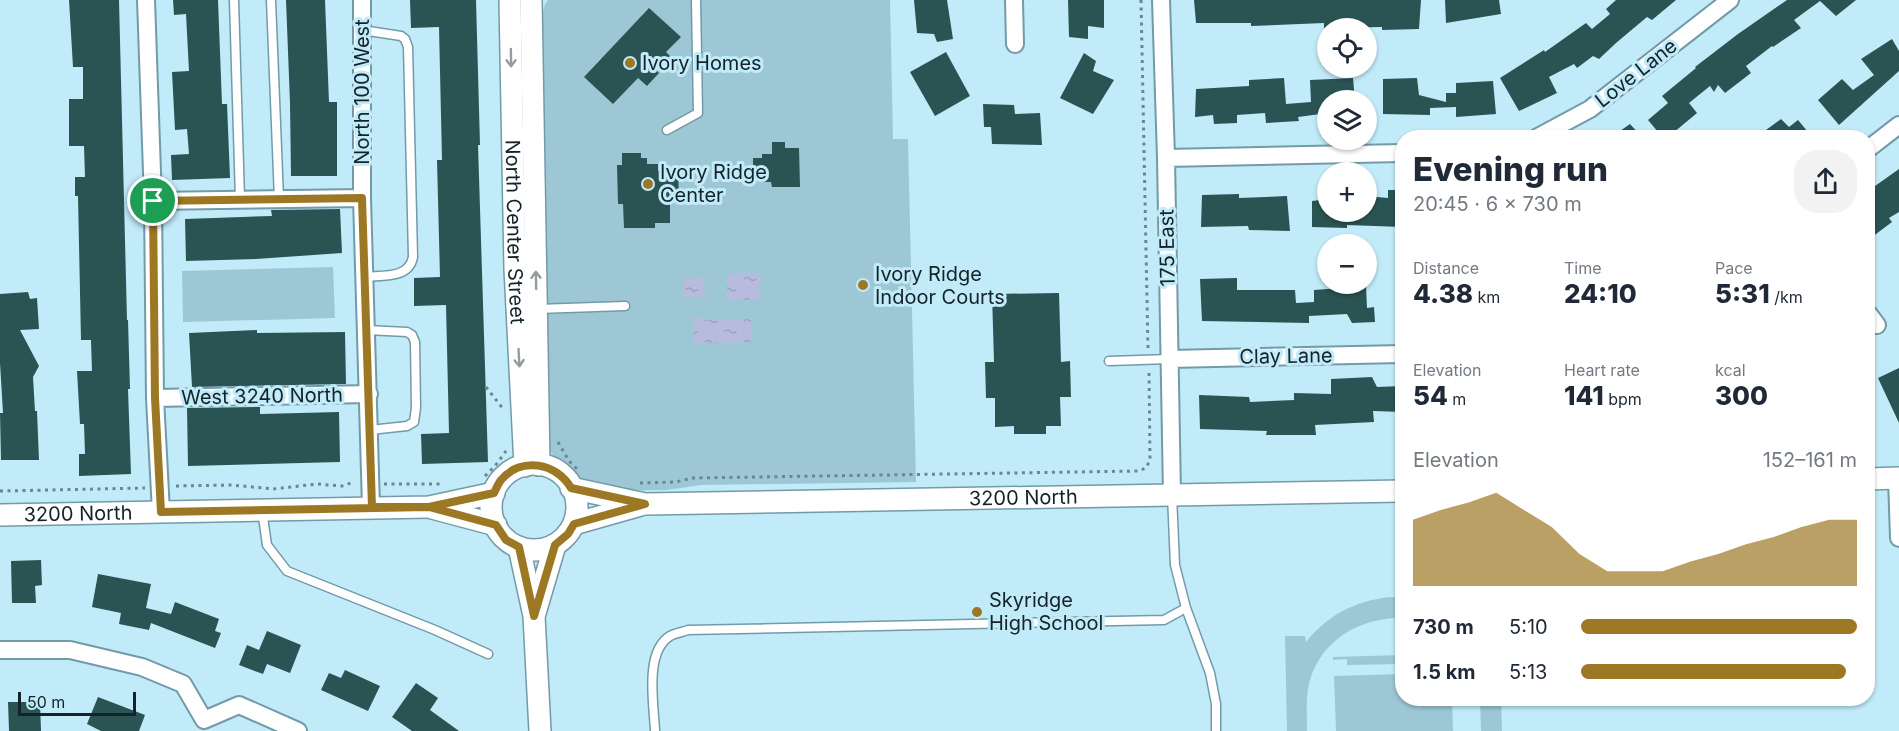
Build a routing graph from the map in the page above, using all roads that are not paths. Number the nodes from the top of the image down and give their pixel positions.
1 (146, 0) edge
2 (234, 0) edge
3 (271, 0) edge
4 (362, 0) edge
5 (510, 0) edge
6 (531, 0) edge
7 (696, 0) edge
8 (1014, 0) edge
9 (1161, 0) edge
10 (1730, 0) edge
11 (362, 30) junction
12 (1015, 44) dead end
13 (1899, 125) edge
14 (667, 130) dead end
15 (1551, 130) edge
16 (1875, 144) edge
17 (1395, 153) edge
18 (1166, 158) junction
19 (362, 198) junction
20 (279, 199) junction
21 (240, 200) junction
22 (153, 201) junction
23 (364, 277) junction
24 (626, 306) dead end
25 (537, 309) junction
26 (366, 330) junction
27 (1395, 354) edge
28 (1170, 359) junction
29 (1109, 362) dead end
30 (369, 394) junction
31 (155, 398) junction
32 (370, 430) junction
33 (532, 465) junction
34 (1898, 478) edge
35 (1875, 479) edge
36 (578, 482) junction
37 (489, 485) junction
38 (1395, 490) edge
39 (1172, 495) junction
40 (645, 504) junction
41 (372, 507) junction
42 (429, 507) junction
43 (262, 509) junction
44 (161, 512) junction
45 (0, 515) edge
46 (574, 524) junction
47 (496, 525) junction
48 (1899, 538) edge
49 (555, 545) junction
50 (519, 547) junction
51 (1186, 608) junction
52 (534, 616) junction
53 (0, 650) edge
54 (488, 654) dead end
55 (298, 731) edge
56 (540, 731) edge
57 (654, 731) edge
58 (1216, 731) edge

1 - 22 street
2 - 21 lane
3 - 20 lane
4 - 11 street, North 100 West
5 -> 33 street, North Center Street
25 -> 6 street, North Center Street
7 - 14 lane
8 - 12 street
9 - 18 street, 175 East
10 - 15 street, Love Lane
11 - 19 street, North 100 West
11 - 23 lane
13 - 16 street
17 - 18 street
18 - 28 street, 175 East
19 - 20 street
19 - 23 street, North 100 West
20 - 21 street
21 - 22 street
22 - 31 street
23 - 26 street, North 100 West
24 - 25 lane
25 - 33 street, North Center Street
26 - 30 street, North 100 West
26 - 32 lane
27 - 28 street, Clay Lane
28 - 29 lane
28 - 39 street, 175 East
30 - 31 street, West 3240 North
30 - 32 street, North 100 West
31 - 44 street
32 - 41 street, North 100 West
33 - 36 street
33 - 37 street
34 - 35 street
34 - 48 street
36 - 40 street
36 - 46 street
37 - 42 street
37 - 47 street
38 - 39 street, 3200 North
39 - 40 street, 3200 North
39 - 51 lane
40 - 46 street
41 - 42 street, 3200 North
41 - 43 street, 3200 North
42 - 47 street
43 - 44 street, 3200 North
43 - 54 lane
44 - 45 street, 3200 North
46 - 49 street
47 - 50 street
49 - 50 street
49 - 52 street
50 - 52 street
51 - 57 lane
51 - 58 lane
52 - 56 street
53 - 55 street

